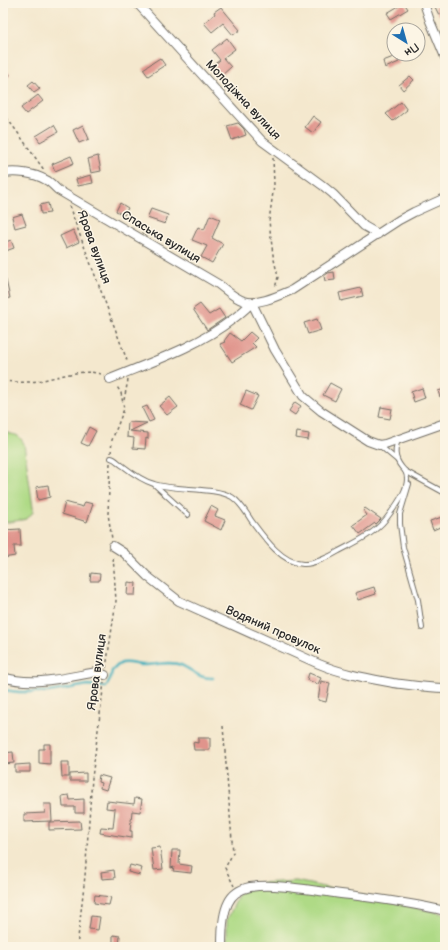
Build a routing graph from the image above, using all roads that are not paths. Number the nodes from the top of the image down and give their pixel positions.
1 (138, 3) edge
2 (424, 3) edge
3 (445, 57) edge
4 (3, 173) edge
5 (445, 198) edge
6 (378, 234) junction
7 (252, 303) junction
8 (110, 379) road end
9 (445, 423) edge
10 (398, 439) junction
11 (378, 445) junction
12 (111, 458) road end
13 (397, 461) junction
14 (405, 471) junction
15 (408, 476) junction
16 (153, 484) junction
17 (445, 493) edge
18 (188, 515) dead end
19 (112, 546) road end
20 (422, 628) dead end
21 (3, 677) edge
22 (104, 678) road end
23 (445, 688) edge
24 (445, 911) edge
25 (222, 947) edge

1 - 6 street, Молодіжна вулиця
2 - 3 street
4 - 7 street, Спаська вулиця
5 - 6 street
6 - 7 street
7 - 8 street
7 - 11 street
9 - 10 street
10 - 11 street
10 - 13 lane
11 - 13 lane
12 - 16 lane
13 - 14 lane
14 - 15 lane
14 - 17 lane
15 - 16 lane
15 - 20 lane
16 - 18 lane
19 - 23 street, Водяний провулок
21 - 22 street
24 - 25 street

